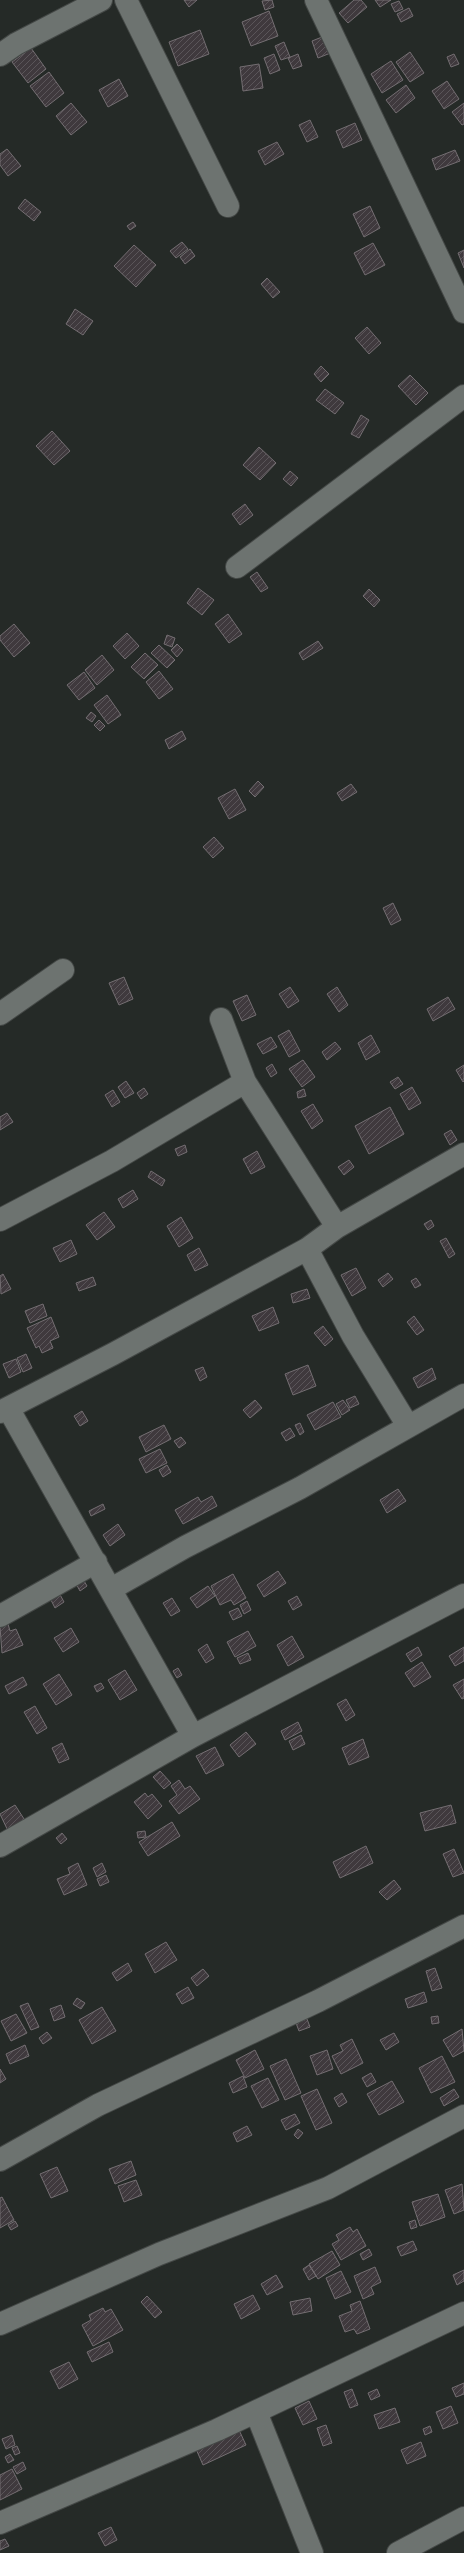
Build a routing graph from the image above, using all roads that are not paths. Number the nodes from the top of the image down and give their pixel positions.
1 (101, 0) edge
2 (126, 0) edge
3 (316, 0) edge
4 (0, 55) edge
5 (228, 206) dead end
6 (464, 312) edge
7 (464, 396) edge
8 (237, 567) dead end
9 (63, 970) dead end
10 (0, 1014) edge
11 (221, 1019) dead end
12 (245, 1082) junction
13 (464, 1154) edge
14 (0, 1220) edge
15 (337, 1227) junction
16 (307, 1249) junction
17 (464, 1395) edge
18 (4, 1410) edge
19 (408, 1426) junction
20 (96, 1562) junction
21 (111, 1589) junction
22 (464, 1595) edge
23 (0, 1616) edge
24 (193, 1736) junction
25 (0, 1846) edge
26 (464, 1926) edge
27 (464, 2116) edge
28 (0, 2160) edge
29 (464, 2313) edge
30 (0, 2324) edge
31 (256, 2412) junction
32 (464, 2518) edge
33 (0, 2523) edge
34 (312, 2553) edge
35 (398, 2553) edge

1 - 4 street
2 - 5 street
3 - 6 street
7 - 8 street
9 - 10 street
11 - 12 street
12 - 14 street
12 - 15 street
13 - 15 street
15 - 16 street
16 - 18 street
16 - 19 street
17 - 19 street
18 - 20 street
19 - 21 street
20 - 21 street
20 - 23 street
21 - 24 street
22 - 24 street
24 - 25 street
26 - 28 street
27 - 30 street
29 - 31 street
31 - 33 street
31 - 34 street
32 - 35 street

